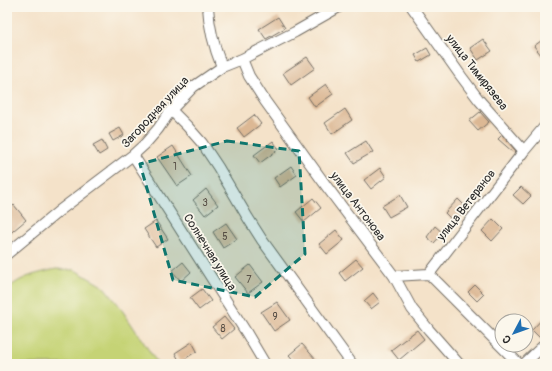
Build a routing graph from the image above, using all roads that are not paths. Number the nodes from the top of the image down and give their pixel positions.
1 (208, 7) edge
2 (339, 7) edge
3 (412, 7) edge
4 (242, 59) junction
5 (222, 67) junction
6 (171, 110) junction
7 (545, 126) edge
8 (524, 151) junction
9 (133, 155) junction
10 (7, 254) edge
11 (429, 274) junction
12 (394, 276) junction
13 (545, 344) edge
14 (265, 364) edge
15 (352, 364) edge
16 (459, 364) edge
17 (520, 364) edge
18 (524, 364) edge

1 - 5 street
2 - 4 street, Загородная улица
3 - 8 street, улица Тимирязева
4 - 5 street, Загородная улица
4 - 12 street, улица Антонова
5 - 6 street, Загородная улица
6 - 9 street, Загородная улица
6 - 15 street
7 - 8 street, улица Ветеранов
8 - 11 street, улица Ветеранов
9 - 10 street, Загородная улица
9 - 14 street, Солнечная улица
11 - 12 street
11 - 17 street
12 - 16 street, улица Антонова
13 - 18 street

